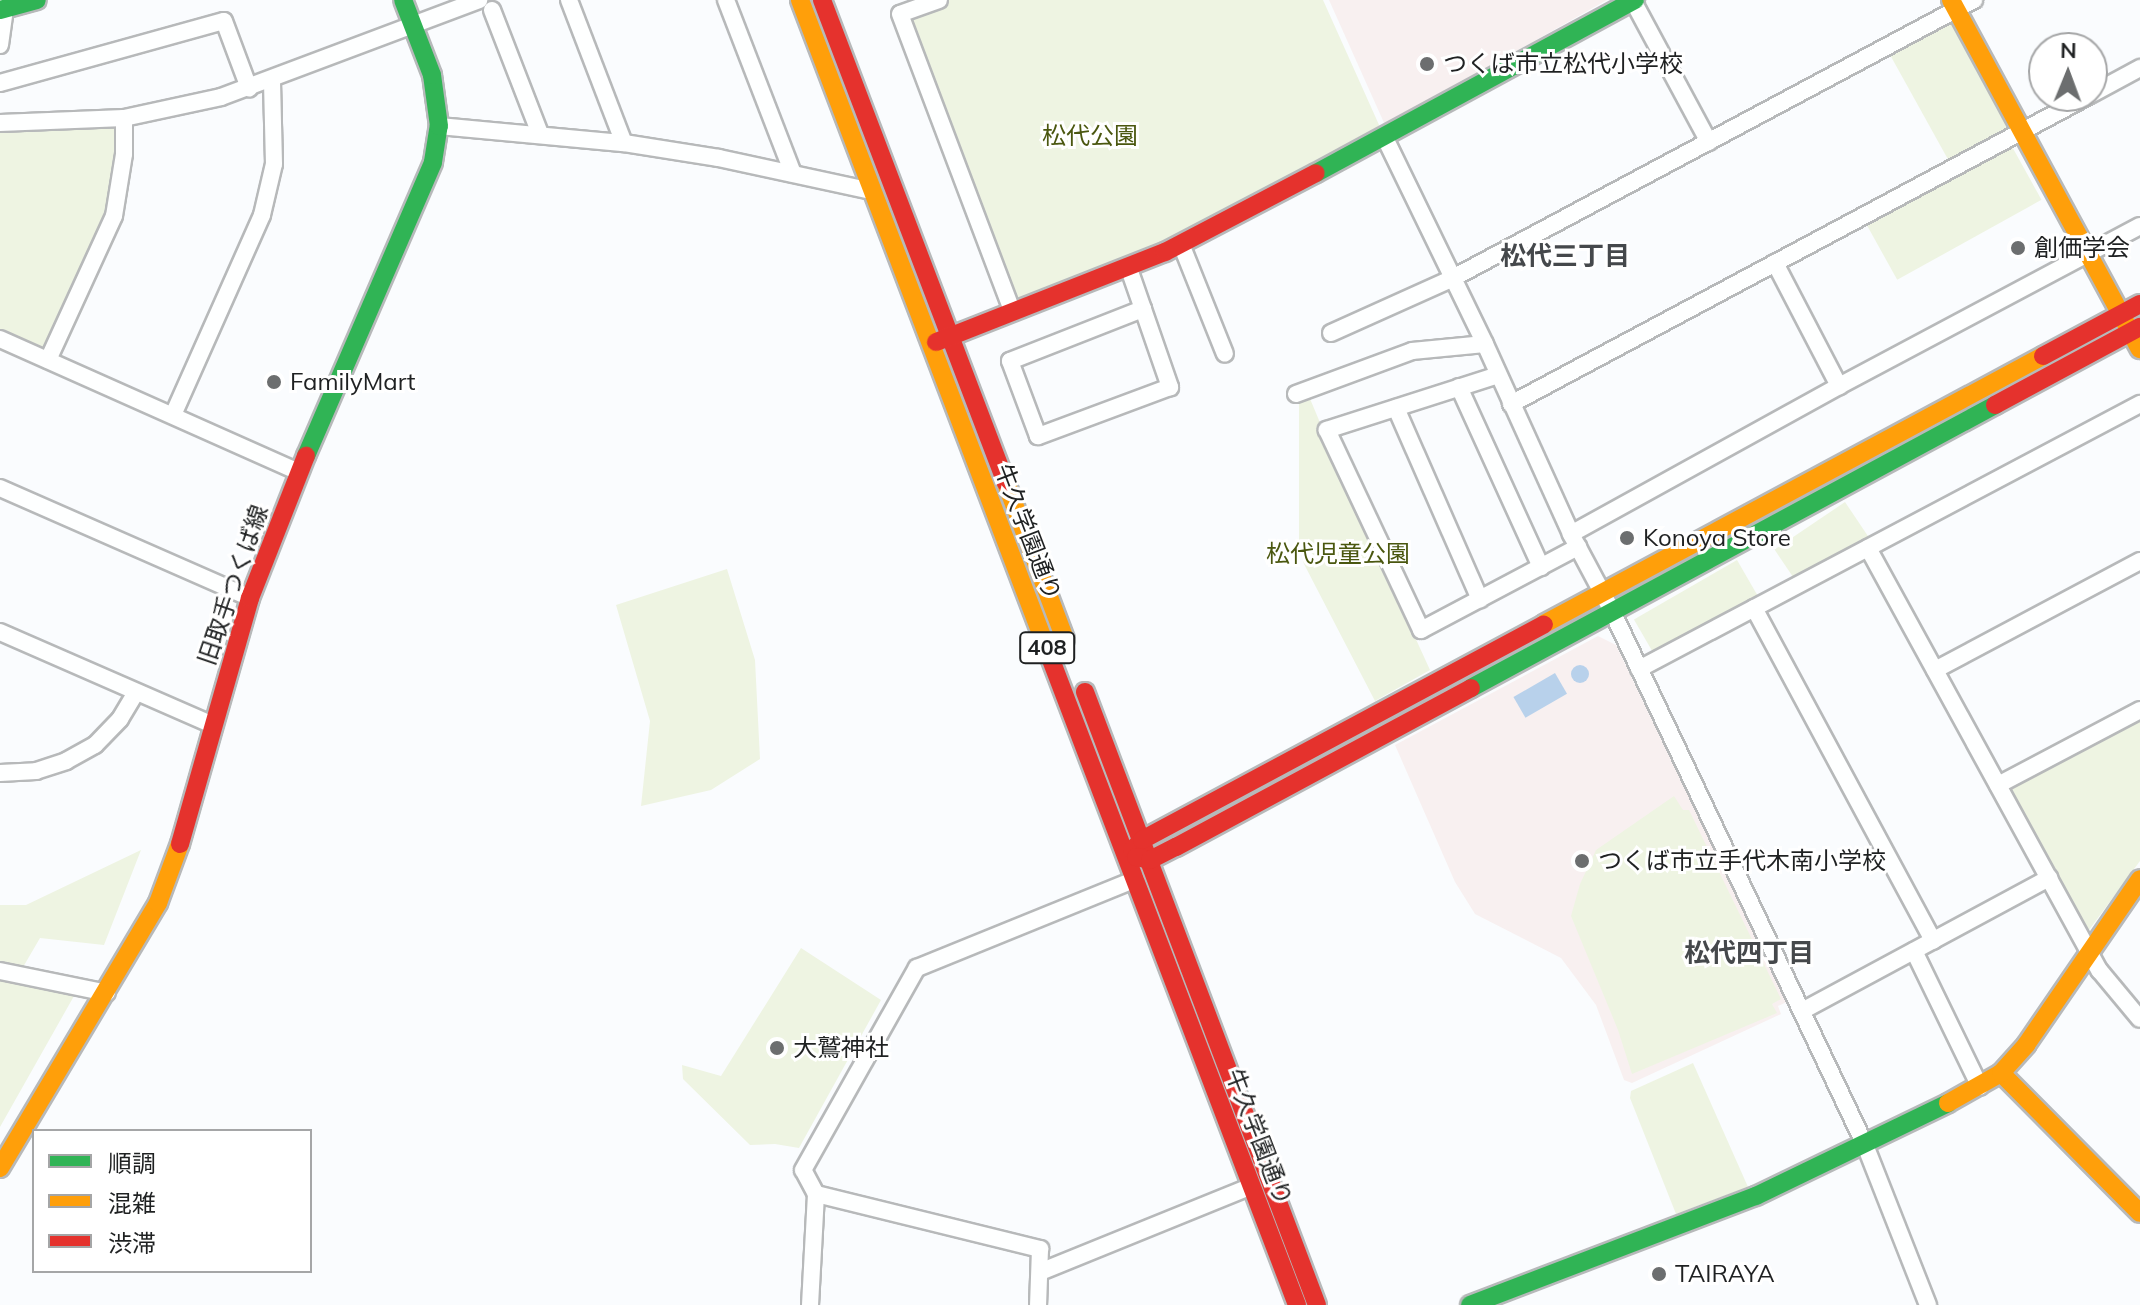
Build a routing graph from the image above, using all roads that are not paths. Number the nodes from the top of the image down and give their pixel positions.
1 (37, 0) edge
2 (403, 0) edge
3 (569, 0) edge
4 (726, 0) edge
5 (800, 0) edge
6 (822, 0) edge
7 (939, 0) edge
8 (1633, 0) edge
9 (1974, 0) edge
10 (485, 5) edge
11 (1953, 5) edge
12 (4, 6) edge
13 (898, 7) edge
14 (412, 25) junction
15 (0, 45) edge
16 (2140, 68) edge
17 (272, 80) junction
18 (0, 83) edge
19 (2108, 85) edge
20 (249, 88) junction
21 (2058, 112) edge
22 (124, 118) junction
23 (0, 123) edge
24 (439, 126) junction
25 (2022, 131) junction
26 (540, 134) junction
27 (1384, 136) junction
28 (1709, 142) junction
29 (624, 143) junction
30 (793, 174) junction
31 (872, 191) junction
32 (2140, 226) edge
33 (1181, 244) junction
34 (2089, 255) junction
35 (1775, 263) junction
36 (1128, 266) junction
37 (1451, 279) junction
38 (2140, 304) edge
39 (1143, 309) junction
40 (1012, 311) junction
41 (2122, 314) junction
42 (2135, 329) edge
43 (1331, 333) dead end
44 (950, 336) junction
45 (0, 339) edge
46 (932, 344) junction
47 (1485, 344) junction
48 (2140, 349) edge
49 (1225, 354) dead end
50 (48, 360) junction
51 (1498, 375) junction
52 (1839, 386) junction
53 (1459, 387) junction
54 (1296, 394) dead end
55 (1511, 404) junction
56 (2140, 404) edge
57 (1396, 408) junction
58 (173, 415) junction
59 (299, 472) junction
60 (0, 488) edge
61 (1574, 540) junction
62 (1868, 548) junction
63 (2140, 561) edge
64 (1541, 567) junction
65 (1602, 593) junction
66 (250, 598) junction
67 (1480, 599) junction
68 (1754, 608) junction
69 (1612, 611) junction
70 (0, 632) edge
71 (1070, 654) dead end
72 (1639, 669) junction
73 (1935, 670) junction
74 (1081, 680) dead end
75 (136, 692) junction
76 (2140, 710) edge
77 (213, 725) junction
78 (0, 773) edge
79 (1998, 785) junction
80 (1142, 840) junction
81 (1127, 855) junction
82 (1150, 860) junction
83 (2049, 878) junction
84 (1136, 879) junction
85 (2140, 879) edge
86 (1933, 941) junction
87 (1914, 951) junction
88 (2089, 952) junction
89 (0, 971) edge
90 (107, 993) junction
91 (1802, 1011) junction
92 (2140, 1019) edge
93 (2001, 1073) junction
94 (1980, 1087) junction
95 (1865, 1145) junction
96 (0, 1168) edge
97 (1252, 1186) junction
98 (816, 1194) junction
99 (2140, 1213) edge
100 (1040, 1272) junction
101 (1501, 1300) edge
102 (810, 1305) edge
103 (1038, 1305) edge
104 (1297, 1305) edge
105 (1317, 1305) edge
106 (1470, 1305) edge
107 (1928, 1305) edge

1 - 12 main road
2 - 14 main road, 旧取手つくば線
3 - 29 street
4 - 30 street
5 - 31 main road, 牛久学園通り / 408
6 - 44 main road, 牛久学園通り / 408
7 - 13 street
8 - 27 main road
8 - 28 street
9 - 11 street
10 - 14 street
10 - 26 street
11 - 25 main road
11 - 28 street
12 - 15 street
13 - 40 street
14 - 17 street
14 - 24 main road, 旧取手つくば線
16 - 19 street
17 - 20 street
17 - 58 street
18 - 20 street
20 - 22 street
21 - 25 street
22 - 23 street
22 - 50 street
24 - 26 street
24 - 59 main road, 旧取手つくば線
25 - 34 main road
25 - 35 street
26 - 29 street
27 - 33 main road
27 - 37 street
28 - 37 street
29 - 30 street
30 - 31 street
31 - 46 main road, 牛久学園通り / 408
32 - 34 street
33 - 36 main road
33 - 49 street
34 - 41 main road
34 - 52 street
35 - 52 street
35 - 55 street
36 - 39 street
36 - 40 main road
37 - 43 street
37 - 47 street
38 - 41 main road
39 - 39 street
40 - 44 main road
41 - 42 main road
41 - 65 main road
42 - 48 main road
42 - 69 main road
44 - 46 main road
44 - 71 main road, 牛久学園通り / 408
45 - 50 street
46 - 81 main road, 牛久学園通り / 408
47 - 51 street
47 - 54 street
50 - 58 street
51 - 53 street
51 - 55 street
52 - 61 street
53 - 57 street
53 - 64 street
55 - 61 street
56 - 62 street
57 - 67 street
57 - 67 street
58 - 59 street
59 - 66 main road, 旧取手つくば線
60 - 66 street
61 - 64 street
61 - 65 street
62 - 68 street
62 - 73 street
63 - 73 street
64 - 67 street
65 - 69 street
65 - 80 main road
66 - 77 main road, 旧取手つくば線
68 - 72 street
68 - 86 street
69 - 72 street
69 - 82 main road
70 - 75 street
72 - 91 street
73 - 79 street
74 - 80 main road, 牛久学園通り / 408
75 - 77 street
75 - 78 street
76 - 79 street
77 - 90 main road, 旧取手つくば線
79 - 83 street
80 - 81 main road
80 - 82 main road, 牛久学園通り / 408
81 - 82 main road
81 - 84 main road, 牛久学園通り / 408
82 - 105 main road, 牛久学園通り / 408
83 - 86 street
83 - 88 street
84 - 97 main road, 牛久学園通り / 408
84 - 98 street
85 - 88 main road
86 - 87 street
87 - 91 street
87 - 94 street
88 - 92 street
88 - 93 main road
89 - 90 street
90 - 96 main road, 旧取手つくば線
91 - 95 street
93 - 94 main road
93 - 99 main road
94 - 95 main road
95 - 101 main road
95 - 107 street
97 - 100 street
97 - 104 main road, 牛久学園通り / 408
98 - 100 street
98 - 102 street
100 - 103 street
101 - 106 main road

